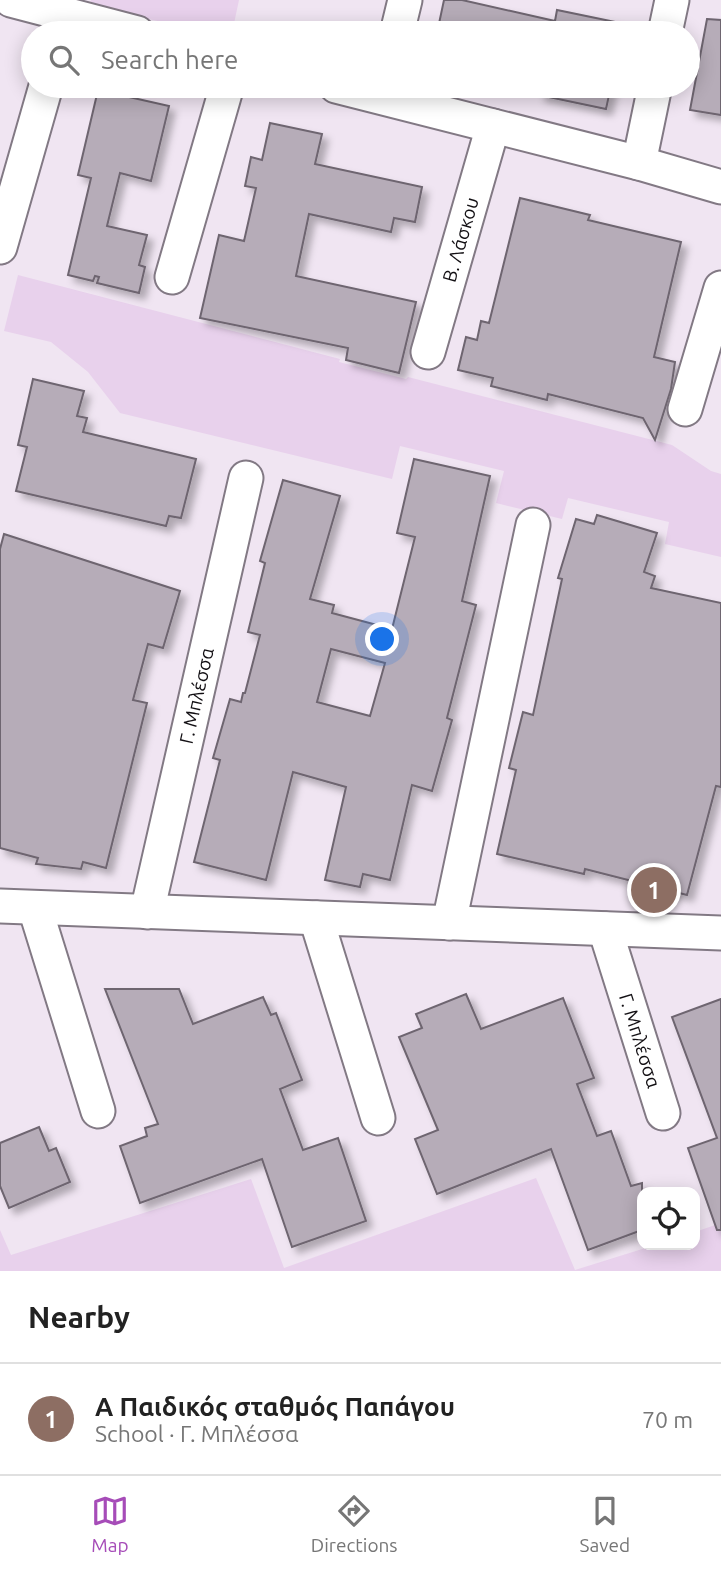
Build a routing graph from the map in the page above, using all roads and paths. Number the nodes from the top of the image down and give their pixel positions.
1 (10, 0) edge
2 (405, 0) edge
3 (672, 0) edge
4 (66, 16) edge
5 (87, 21) edge
6 (400, 21) edge
7 (668, 21) edge
8 (42, 98) edge
9 (224, 98) edge
10 (402, 98) edge
11 (652, 98) edge
12 (493, 126) junction
13 (639, 163) junction
14 (721, 187) edge
15 (6, 201) edge
16 (0, 247) edge
17 (172, 277) dead end
18 (721, 288) edge
19 (428, 352) dead end
20 (685, 409) dead end
21 (246, 478) dead end
22 (533, 525) dead end
23 (0, 906) edge
24 (34, 908) junction
25 (147, 912) junction
26 (316, 918) junction
27 (449, 923) junction
28 (605, 929) junction
29 (721, 933) edge
30 (98, 1111) dead end
31 (663, 1113) dead end
32 (378, 1118) dead end

1 - 4 street
2 - 6 street
3 - 7 street
4 - 5 street
8 - 15 street
9 - 17 street
10 - 12 street
11 - 13 street
12 - 13 street
12 - 19 street, Β. Λάσκου
13 - 14 street
15 - 16 street
18 - 20 street
21 - 25 street, Γ. Μπλέσσα
22 - 27 street
23 - 24 street
24 - 25 street
24 - 30 street
25 - 26 street
26 - 27 street
26 - 32 street
27 - 28 street
28 - 29 street
28 - 31 street, Γ. Μπλέσσα

